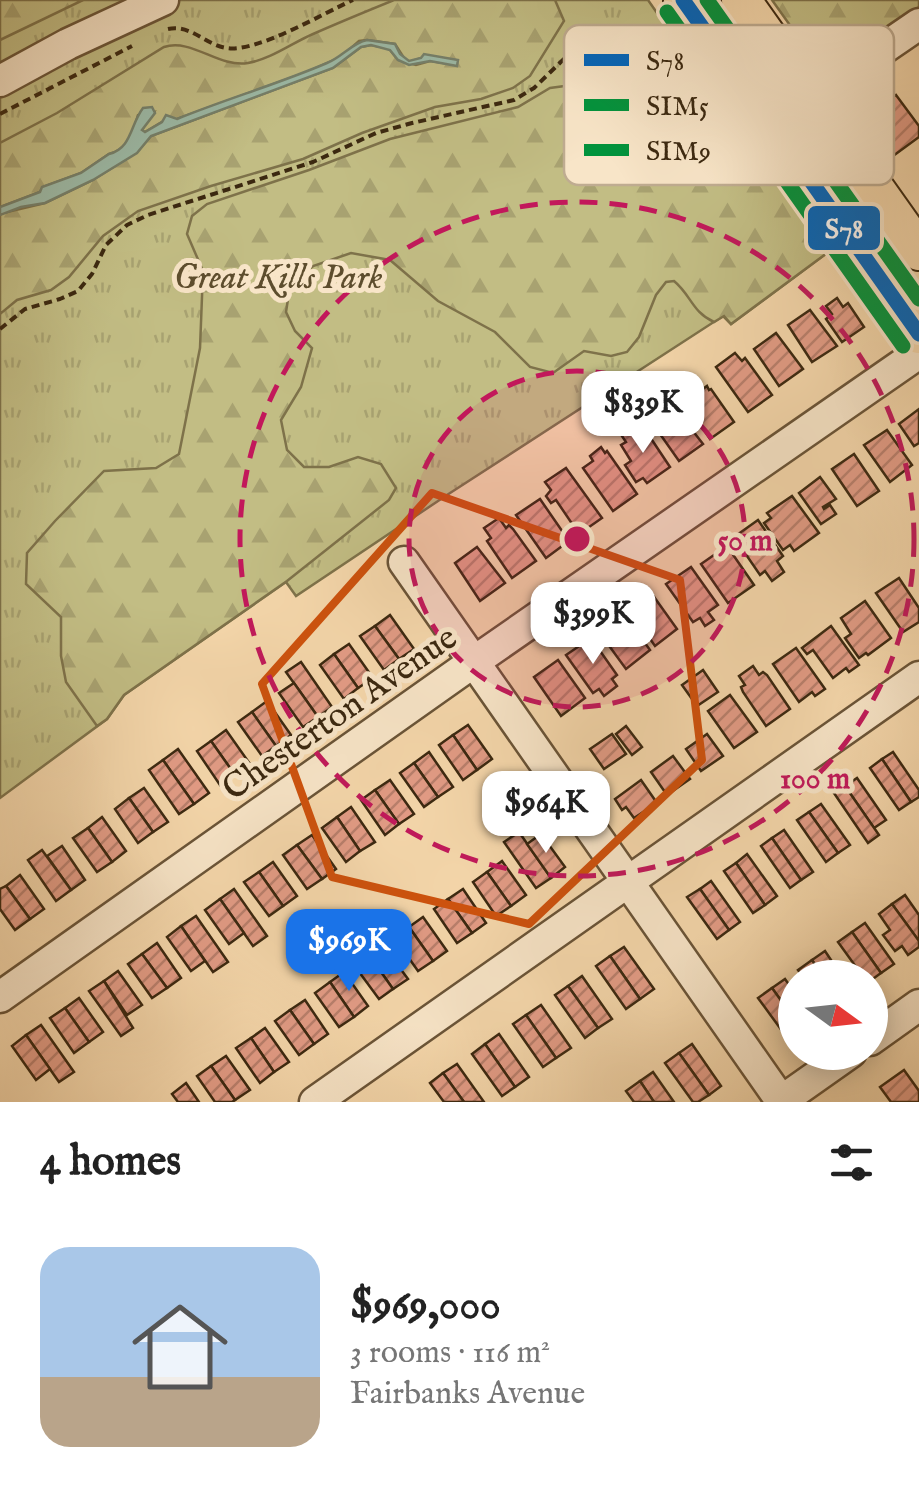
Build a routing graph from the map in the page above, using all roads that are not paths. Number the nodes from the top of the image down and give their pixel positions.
1 (683, 0) edge
2 (741, 0) edge
3 (165, 15) edge
4 (919, 24) edge
5 (701, 25) edge
6 (759, 25) edge
7 (894, 41) edge
8 (0, 81) edge
9 (814, 185) edge
10 (873, 185) edge
11 (919, 250) edge
12 (919, 334) edge
13 (919, 353) edge
14 (404, 562) dead end
15 (475, 662) junction
16 (919, 678) edge
17 (628, 882) junction
18 (0, 997) edge
19 (919, 1006) edge
20 (888, 1028) edge
21 (826, 1070) edge
22 (315, 1102) edge
23 (781, 1102) edge

1 - 5 main road
2 - 6 main road
3 - 8 street
4 - 7 street
9 - 12 main road
10 - 11 main road
13 - 15 street, Chesterton Avenue
14 - 15 street
15 - 17 street
15 - 18 street, Chesterton Avenue
16 - 17 street
17 - 22 street
17 - 23 street
19 - 20 street
21 - 23 street

